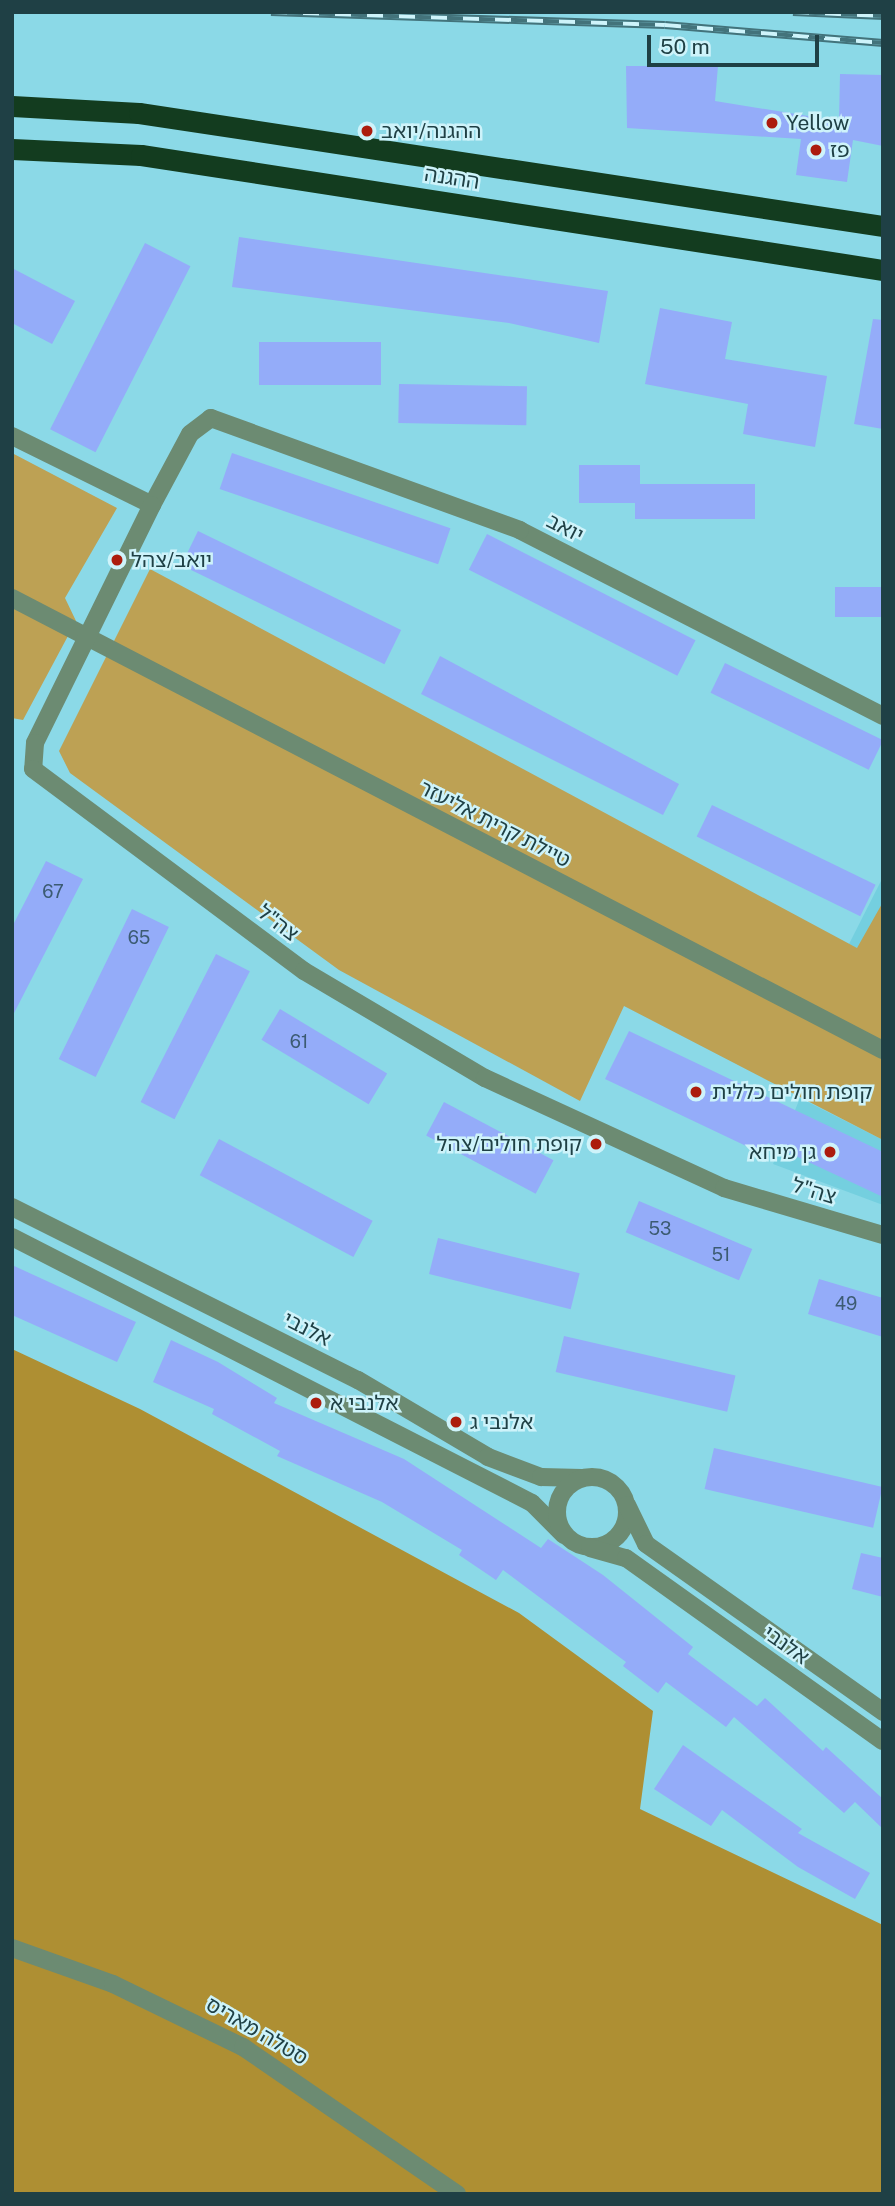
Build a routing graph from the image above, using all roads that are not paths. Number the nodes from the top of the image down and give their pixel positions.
1 (12, 106) edge
2 (12, 149) edge
3 (883, 226) edge
4 (883, 270) edge
5 (211, 418) joint
6 (12, 436) edge
7 (152, 505) junction
8 (12, 598) edge
9 (87, 639) junction
10 (883, 716) edge
11 (883, 1050) edge
12 (12, 1207) edge
13 (883, 1235) edge
14 (12, 1237) edge
15 (582, 1478) junction
16 (627, 1505) junction
17 (564, 1535) junction
18 (590, 1548) junction
19 (883, 1712) edge
20 (883, 1741) edge
21 (12, 1948) edge
22 (457, 2194) edge

1 - 3 highway, ההגנה
2 - 4 highway, ההגנה
5 - 7 street, צה"ל
5 - 10 street, יואב
6 - 7 street
7 - 9 street, צה"ל
8 - 9 street, טיילת קרית אליעזר
9 - 11 street, טיילת קרית אליעזר
9 - 13 street, צה"ל
12 - 15 street, אלנבי
14 - 17 street
15 - 16 street
15 - 17 street
16 - 18 street
16 - 19 street, אלנבי
17 - 18 street
18 - 20 street, אלנבי
21 - 22 street, סטלה מאריס

